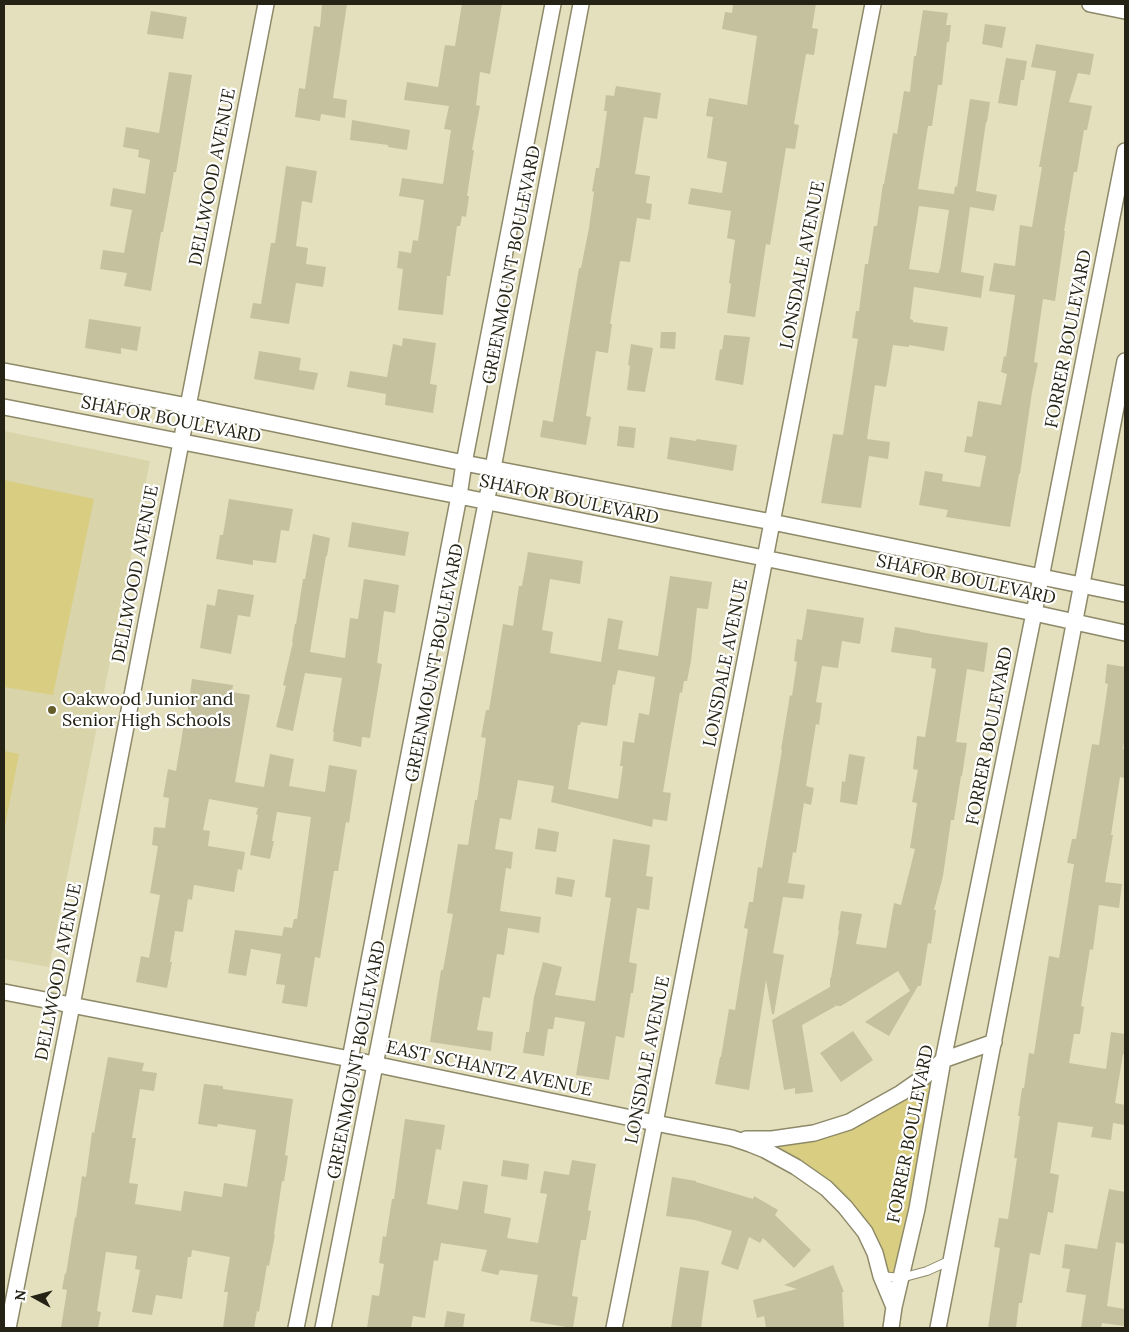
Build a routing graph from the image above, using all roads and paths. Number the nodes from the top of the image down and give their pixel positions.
1 (266, 4) edge
2 (553, 4) edge
3 (581, 4) edge
4 (873, 4) edge
5 (1090, 4) edge
6 (1125, 11) edge
7 (1125, 151) edge
8 (1125, 361) edge
9 (4, 371) edge
10 (188, 406) junction
11 (4, 407) edge
12 (180, 441) junction
13 (464, 463) junction
14 (493, 468) junction
15 (459, 496) junction
16 (485, 502) junction
17 (772, 522) junction
18 (765, 559) junction
19 (1041, 576) junction
20 (1082, 585) junction
21 (1125, 594) edge
22 (1034, 613) junction
23 (1075, 622) junction
24 (1125, 633) edge
25 (4, 992) edge
26 (72, 1005) junction
27 (994, 1042) junction
28 (350, 1059) junction
29 (943, 1060) junction
30 (375, 1064) junction
31 (655, 1123) junction
32 (732, 1138) junction
33 (952, 1260) junction
34 (881, 1276) junction
35 (901, 1278) junction
36 (894, 1307) junction
37 (8, 1328) edge
38 (296, 1328) edge
39 (323, 1328) edge
40 (614, 1328) edge
41 (891, 1328) edge
42 (938, 1328) edge

1 - 10 street, DELLWOOD AVENUE
2 - 13 street, GREENMOUNT BOULEVARD
3 - 14 street, GREENMOUNT BOULEVARD
4 - 17 street, LONSDALE AVENUE
5 - 6 street
7 - 19 street, FORRER BOULEVARD
8 - 20 street
9 - 10 street, SHAFOR BOULEVARD
10 - 12 street, DELLWOOD AVENUE
10 - 13 street, SHAFOR BOULEVARD
11 - 12 street, SHAFOR BOULEVARD
12 - 15 street, SHAFOR BOULEVARD
12 - 26 street, DELLWOOD AVENUE
13 - 14 street, SHAFOR BOULEVARD
13 - 15 street, GREENMOUNT BOULEVARD
14 - 16 street, GREENMOUNT BOULEVARD
14 - 17 street, SHAFOR BOULEVARD
15 - 16 street, SHAFOR BOULEVARD
15 - 28 street, GREENMOUNT BOULEVARD
16 - 18 street, SHAFOR BOULEVARD
16 - 30 street, GREENMOUNT BOULEVARD
17 - 18 street, LONSDALE AVENUE
17 - 19 street, SHAFOR BOULEVARD
18 - 22 street, SHAFOR BOULEVARD
18 - 31 street, LONSDALE AVENUE
19 - 20 street, SHAFOR BOULEVARD
19 - 22 street, FORRER BOULEVARD
20 - 21 street, SHAFOR BOULEVARD
20 - 23 street
22 - 23 street, SHAFOR BOULEVARD
22 - 29 street, FORRER BOULEVARD
23 - 24 street, SHAFOR BOULEVARD
23 - 27 street
25 - 26 street, EAST SCHANTZ AVENUE
26 - 28 street, EAST SCHANTZ AVENUE
26 - 37 street, DELLWOOD AVENUE
27 - 29 street, EAST SCHANTZ AVENUE
27 - 33 street
28 - 30 street, EAST SCHANTZ AVENUE
28 - 38 street, GREENMOUNT BOULEVARD
29 - 32 street, EAST SCHANTZ AVENUE
29 - 35 street, FORRER BOULEVARD
30 - 31 street, EAST SCHANTZ AVENUE
30 - 39 street, GREENMOUNT BOULEVARD
31 - 32 street, EAST SCHANTZ AVENUE
31 - 40 street, LONSDALE AVENUE
32 - 34 street, EAST SCHANTZ AVENUE
33 - 35 lane
33 - 42 street
34 - 35 lane
34 - 36 street, EAST SCHANTZ AVENUE
35 - 36 street, FORRER BOULEVARD
36 - 41 street, FORRER BOULEVARD

